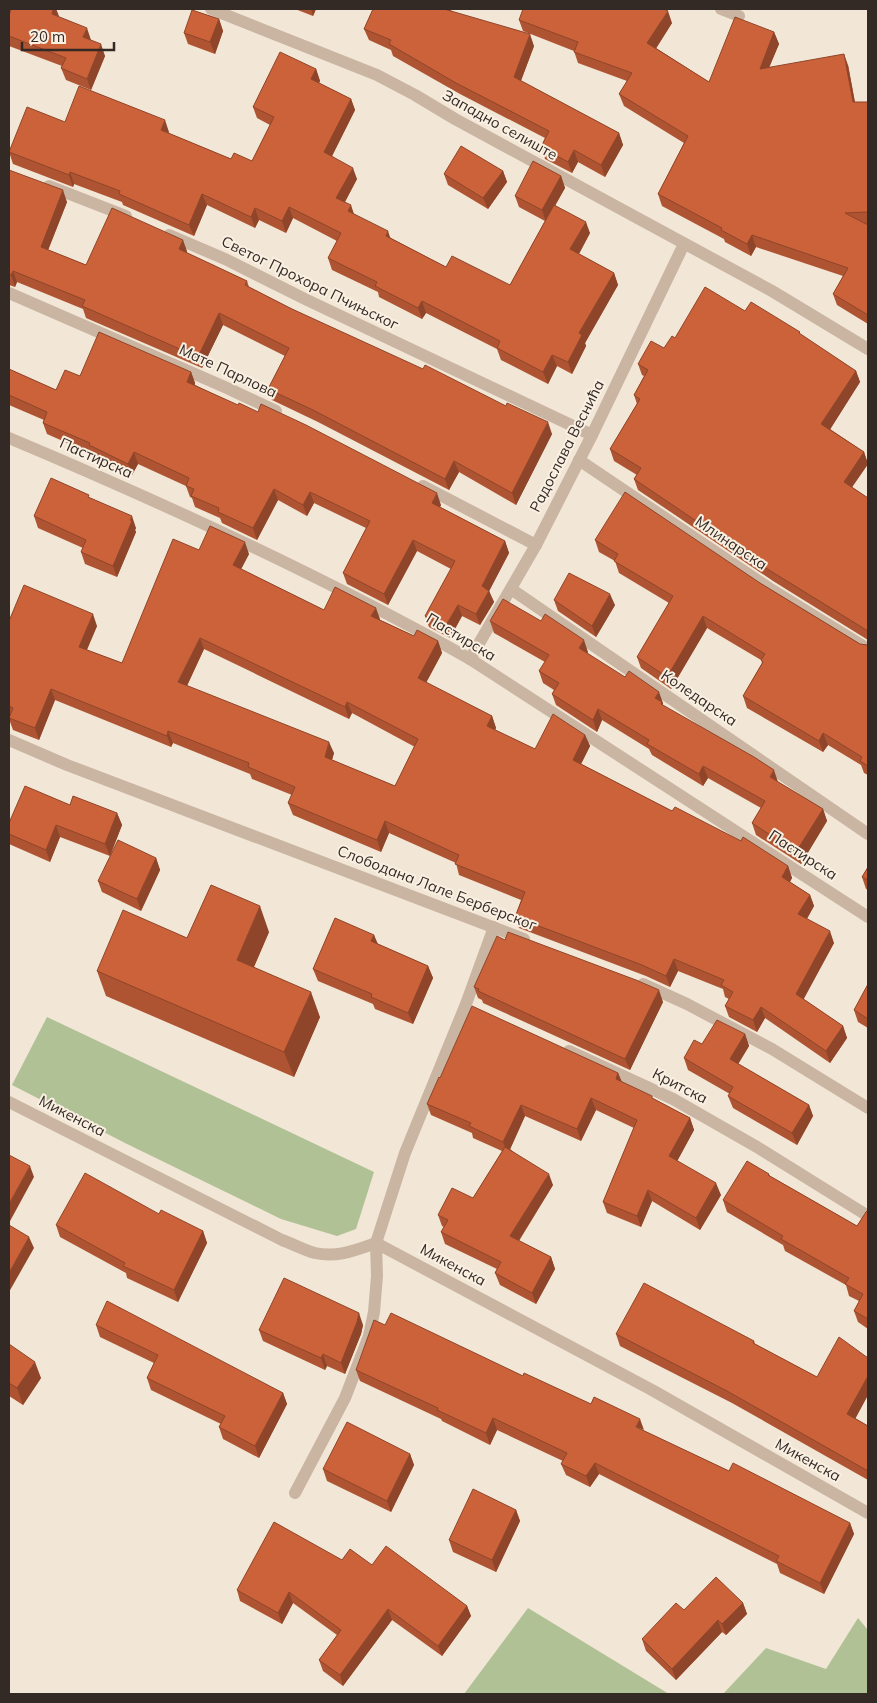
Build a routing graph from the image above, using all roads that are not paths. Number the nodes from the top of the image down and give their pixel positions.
1 (211, 9) edge
2 (721, 9) edge
3 (739, 16) edge
4 (38, 182) edge
5 (136, 220) edge
6 (154, 228) edge
7 (684, 244) junction
8 (9, 292) edge
9 (868, 349) edge
10 (288, 416) edge
11 (592, 435) junction
12 (9, 438) edge
13 (579, 460) junction
14 (416, 482) edge
15 (536, 545) junction
16 (511, 589) junction
17 (868, 649) edge
18 (470, 659) junction
19 (9, 740) edge
20 (868, 834) edge
21 (868, 917) edge
22 (494, 927) junction
23 (538, 944) edge
24 (634, 980) edge
25 (557, 1045) edge
26 (9, 1102) edge
27 (868, 1108) edge
28 (868, 1216) edge
29 (376, 1242) junction
30 (295, 1493) dead end
31 (868, 1513) edge

1 - 7 street, Западно селиште
2 - 3 street
4 - 5 street
6 - 11 street, Светог Прохора Пчињског
7 - 9 street, Западно селиште
7 - 11 street, Радослава Веснића
8 - 10 street, Мате Парлова
11 - 13 street, Радослава Веснића
12 - 18 street, Пастирска
13 - 15 street, Радослава Веснића
13 - 17 street, Млинарска
14 - 15 street
15 - 16 street, Радослава Веснића
16 - 18 street, Радослава Веснића
16 - 20 street, Коледарска
18 - 21 street, Пастирска
19 - 22 street, Слободана Лале Берберског
22 - 23 street, Слободана Лале Берберског
22 - 29 street
24 - 27 street
25 - 28 street, Критска
26 - 29 street, Микенска
29 - 30 street
29 - 31 street, Микенска

